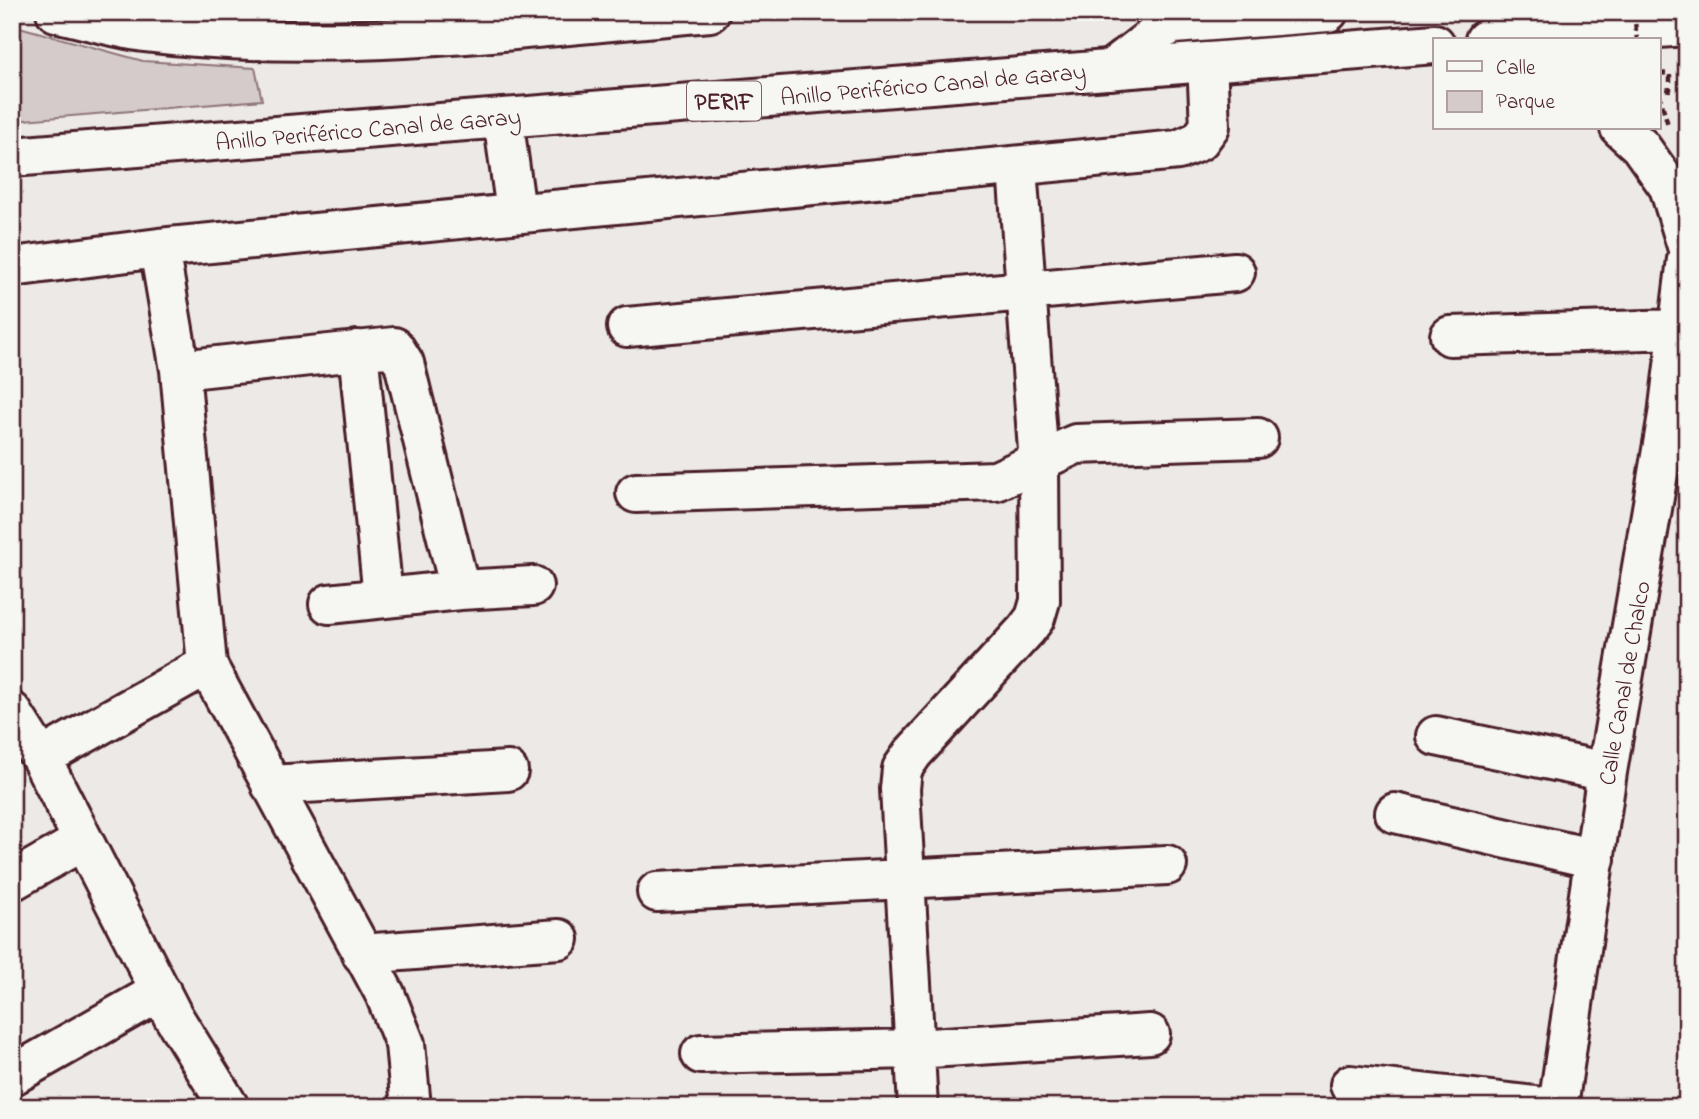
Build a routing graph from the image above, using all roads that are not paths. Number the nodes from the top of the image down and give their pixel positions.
1 (56, 12) edge
2 (710, 12) edge
3 (1328, 12) edge
4 (1687, 26) edge
5 (1515, 30) edge
6 (1433, 44) edge
7 (1207, 62) junction
8 (1110, 70) junction
9 (503, 118) junction
10 (1622, 130) edge
11 (12, 157) edge
12 (1017, 168) junction
13 (516, 212) junction
14 (1687, 246) edge
15 (159, 247) junction
16 (1687, 259) edge
17 (12, 267) edge
18 (1235, 272) dead end
19 (1026, 291) junction
20 (627, 327) dead end
21 (1679, 329) junction
22 (1450, 336) dead end
23 (358, 351) junction
24 (180, 370) junction
25 (1258, 438) dead end
26 (1039, 463) junction
27 (636, 493) dead end
28 (533, 586) dead end
29 (460, 590) junction
30 (383, 597) junction
31 (329, 604) dead end
32 (207, 665) junction
33 (12, 712) edge
34 (1436, 736) dead end
35 (41, 758) junction
36 (508, 771) dead end
37 (1607, 772) junction
38 (271, 785) junction
39 (1395, 813) dead end
40 (82, 841) junction
41 (1595, 859) junction
42 (1167, 865) dead end
43 (906, 878) junction
44 (12, 881) edge
45 (657, 892) dead end
46 (559, 939) dead end
47 (362, 954) junction
48 (161, 991) junction
49 (1150, 1034) dead end
50 (914, 1049) junction
51 (701, 1054) dead end
52 (13, 1075) edge
53 (1350, 1085) dead end
54 (229, 1107) edge
55 (411, 1107) edge
56 (918, 1107) edge
57 (1543, 1107) edge
58 (1558, 1107) edge

1 - 2 main road
3 - 8 main road
4 - 5 main road
6 - 7 main road, Anillo Periférico Canal de Garay / PERIF
7 - 8 main road, Anillo Periférico Canal de Garay / PERIF
7 - 12 main road
8 - 9 main road, Anillo Periférico Canal de Garay / PERIF
9 - 11 main road, Anillo Periférico Canal de Garay / PERIF
9 - 13 main road
10 - 14 main road
12 - 13 main road
12 - 19 main road
13 - 15 main road
15 - 17 main road
15 - 24 main road
16 - 21 main road, Calle Canal de Chalco
18 - 19 main road
19 - 20 main road
19 - 26 main road
21 - 22 main road
21 - 37 main road, Calle Canal de Chalco
23 - 24 main road
23 - 29 main road
23 - 30 main road
24 - 32 main road
25 - 26 main road
26 - 27 main road
26 - 43 main road
28 - 29 main road
29 - 30 main road
30 - 31 main road
32 - 35 main road
32 - 38 main road
33 - 35 main road
34 - 37 main road
35 - 40 main road
36 - 38 main road
37 - 41 main road, Calle Canal de Chalco
38 - 47 main road
39 - 41 main road
40 - 44 main road
40 - 48 main road
41 - 58 main road, Calle Canal de Chalco
42 - 43 main road
43 - 45 main road
43 - 50 main road
46 - 47 main road
47 - 55 main road
48 - 52 main road
48 - 54 main road
49 - 50 main road
50 - 51 main road
50 - 56 main road
53 - 57 main road

